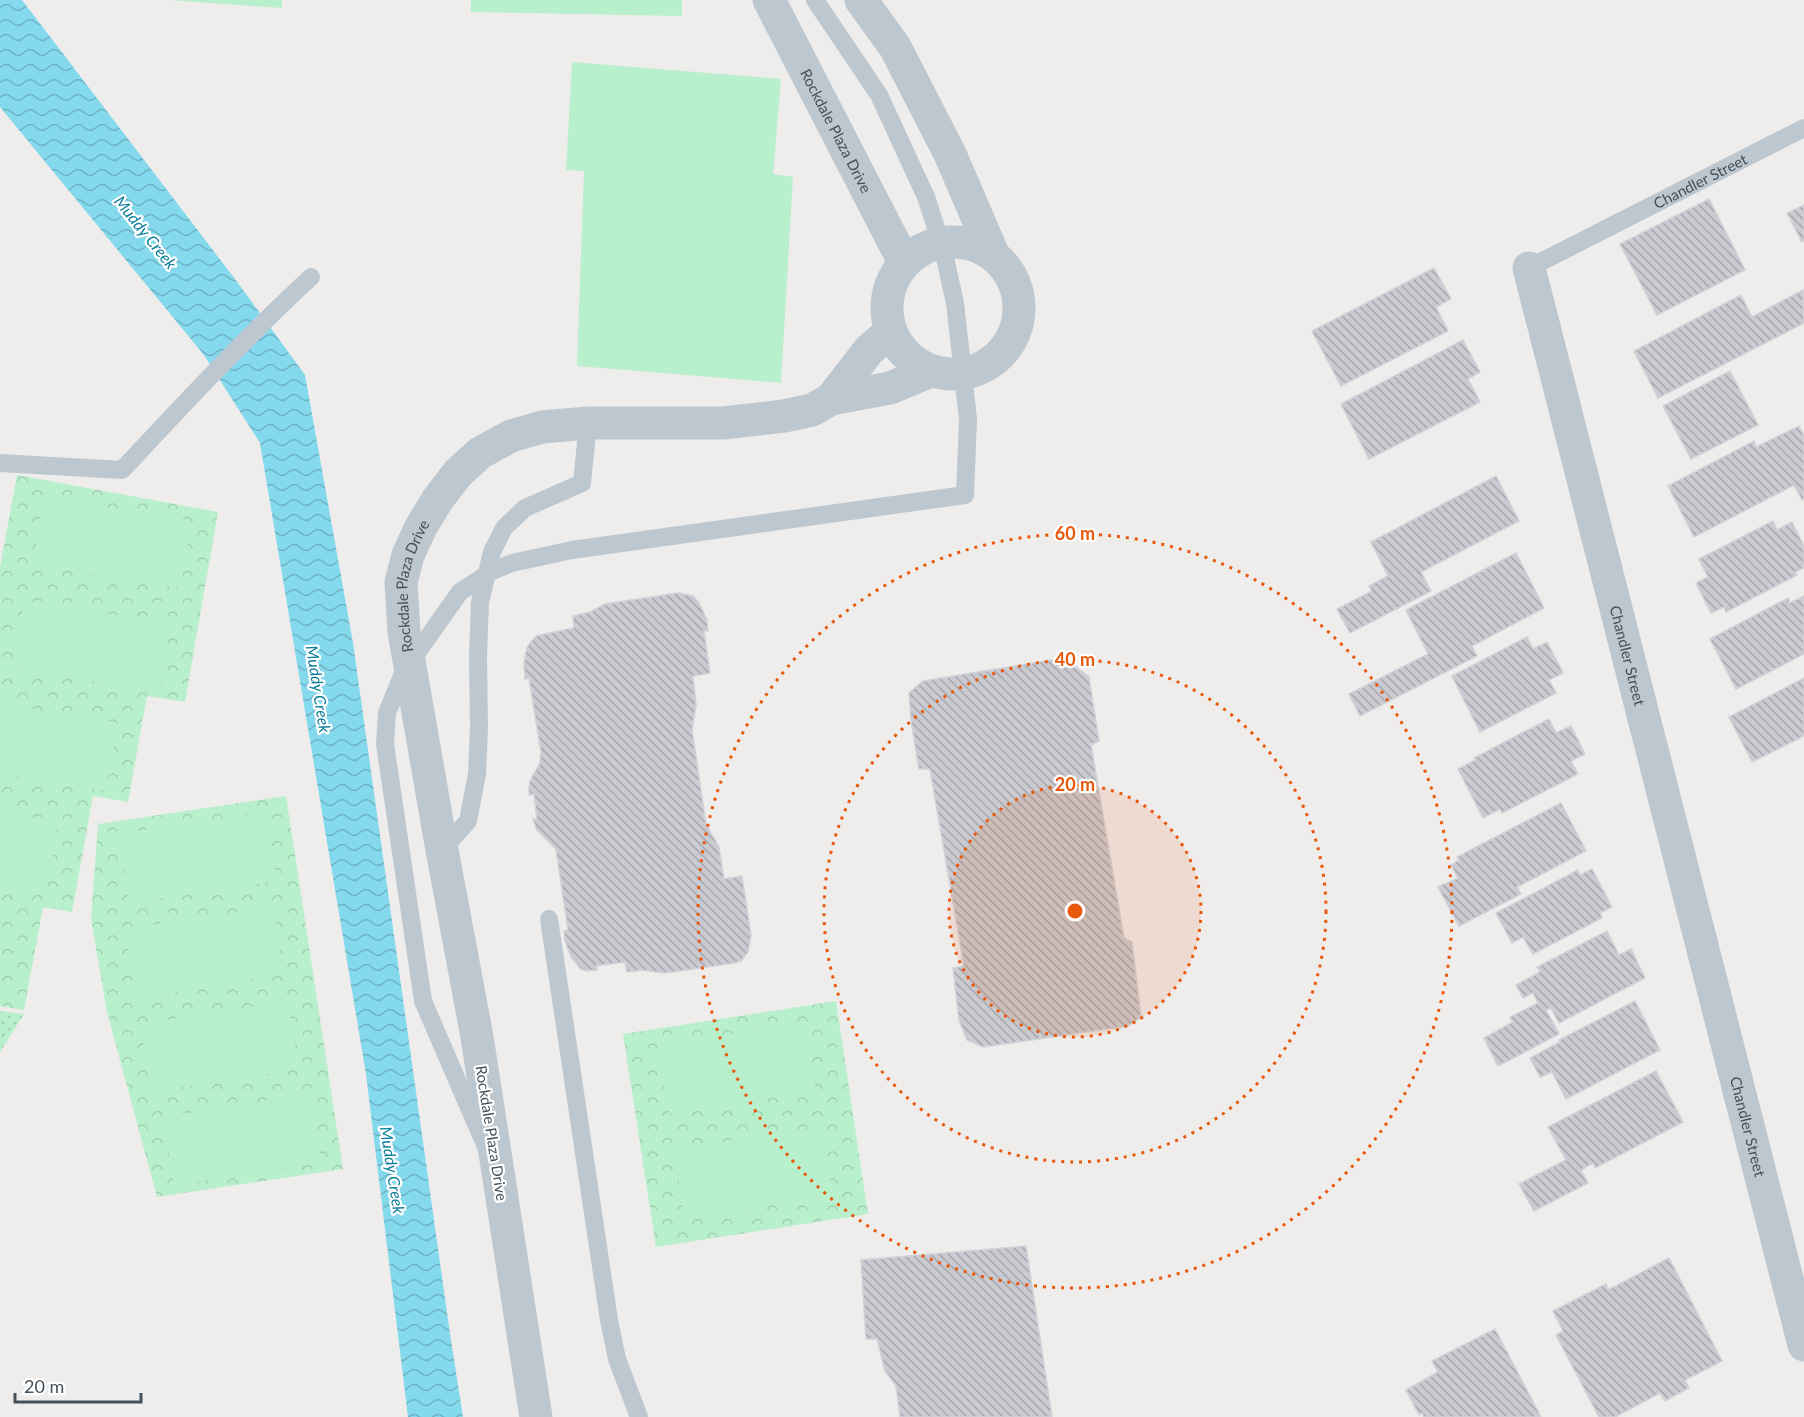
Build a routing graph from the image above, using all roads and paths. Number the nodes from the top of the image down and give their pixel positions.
1 (769, 0) edge
2 (814, 0) edge
3 (861, 0) edge
4 (1804, 128) edge
5 (993, 254) junction
6 (904, 262) junction
7 (1529, 268) joint
8 (311, 277) dead end
9 (891, 331) junction
10 (932, 371) junction
11 (831, 399) junction
12 (588, 423) junction
13 (0, 463) edge
14 (442, 850) junction
15 (549, 919) dead end
16 (499, 1177) junction
17 (1804, 1345) edge
18 (536, 1417) edge
19 (639, 1417) edge

1 - 6 street, Rockdale Plaza Drive
2 - 16 lane, bridge
3 - 5 street
4 - 7 lane, Chandler Street
5 - 6 street
5 - 10 street
6 - 9 street
7 - 17 street, Chandler Street
8 - 13 lane
9 - 10 street
9 - 11 street, Rockdale Plaza Drive
10 - 11 street, Rockdale Plaza Drive
11 - 12 street, Rockdale Plaza Drive
12 - 14 lane
12 - 14 street, Rockdale Plaza Drive
14 - 16 street, Rockdale Plaza Drive
15 - 19 lane
16 - 18 street, Rockdale Plaza Drive

